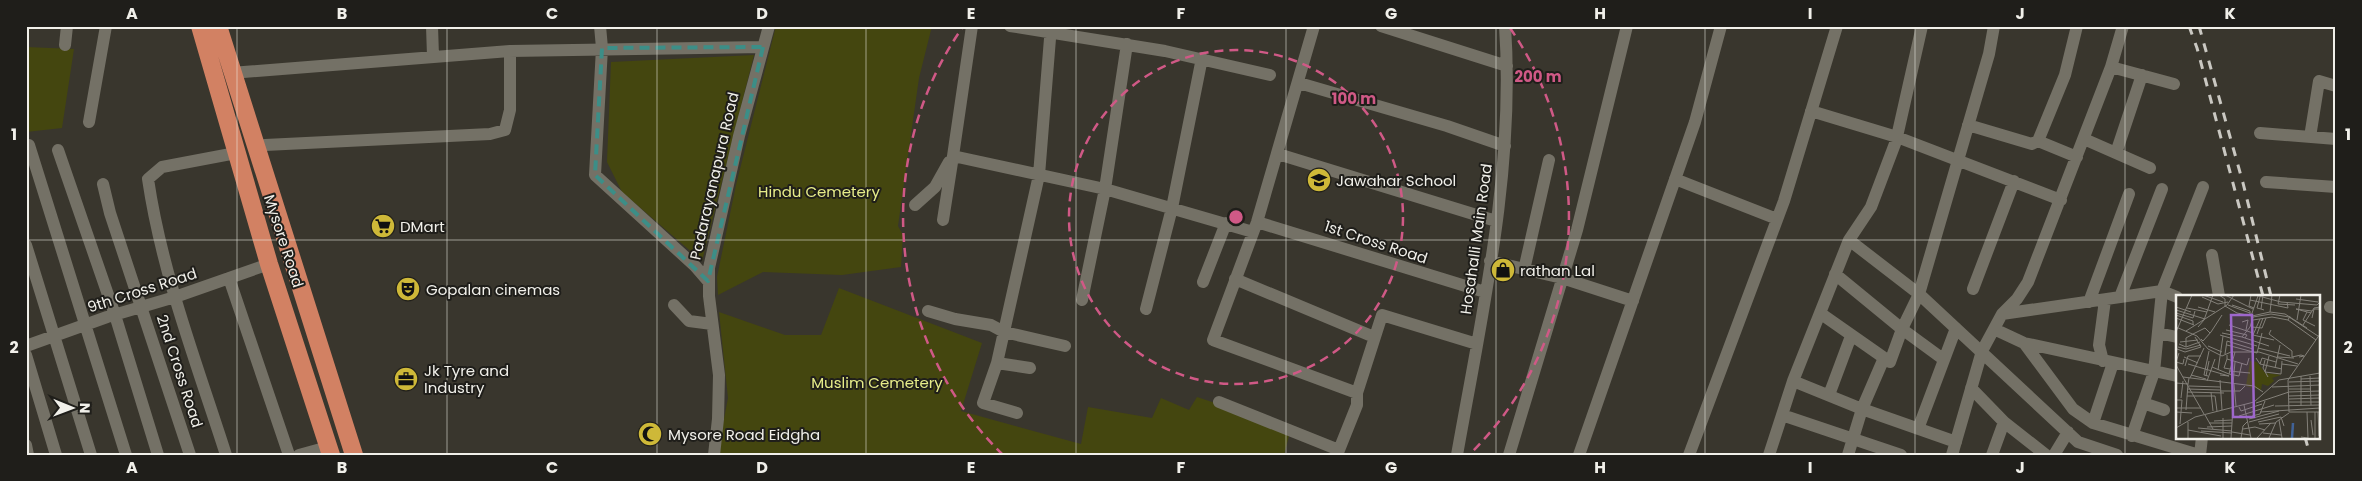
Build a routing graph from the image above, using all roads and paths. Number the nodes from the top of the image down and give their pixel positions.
1 (67, 26) edge
2 (106, 26) edge
3 (200, 26) edge
4 (218, 26) edge
5 (432, 26) edge
6 (600, 26) edge
7 (769, 26) edge
8 (972, 26) edge
9 (1010, 26) edge
10 (1101, 26) edge
11 (1314, 26) edge
12 (1381, 26) edge
13 (1505, 26) edge
14 (1628, 26) edge
15 (1722, 26) edge
16 (1837, 26) edge
17 (1922, 26) edge
18 (1994, 26) edge
19 (2077, 26) edge
20 (2123, 26) edge
21 (1051, 29) edge
22 (1099, 40) junction
23 (1127, 44) junction
24 (65, 45) dead end
25 (763, 47) junction
26 (602, 48) junction
27 (510, 51) junction
28 (433, 56) junction
29 (1202, 58) junction
30 (1508, 66) junction
31 (2111, 67) junction
32 (231, 73) junction
33 (1270, 75) dead end
34 (2142, 75) junction
35 (1299, 82) junction
36 (2174, 84) dead end
37 (2336, 86) edge
38 (1811, 111) junction
39 (89, 122) dead end
40 (1968, 125) junction
41 (2260, 133) dead end
42 (1897, 137) junction
43 (2310, 137) junction
44 (2084, 139) junction
45 (2336, 139) edge
46 (2038, 141) junction
47 (29, 145) dead end
48 (1505, 146) junction
49 (255, 148) junction
50 (58, 150) dead end
51 (236, 153) junction
52 (2116, 153) junction
53 (1278, 154) junction
54 (953, 156) junction
55 (2077, 157) junction
56 (1549, 160) dead end
57 (1958, 160) junction
58 (2150, 168) dead end
59 (1039, 175) junction
60 (1676, 179) junction
61 (2014, 181) junction
62 (2266, 182) dead end
63 (103, 184) dead end
64 (2203, 187) dead end
65 (2336, 187) edge
66 (1105, 189) junction
67 (2162, 189) dead end
68 (2129, 194) dead end
69 (2061, 200) junction
70 (915, 205) dead end
71 (1172, 208) junction
72 (1777, 219) junction
73 (943, 220) dead end
74 (1496, 221) junction
75 (1226, 223) junction
76 (1255, 227) junction
77 (1849, 240) junction
78 (26, 245) edge
79 (2212, 256) dead end
80 (1490, 261) junction
81 (269, 264) junction
82 (1524, 270) junction
83 (1835, 274) junction
84 (229, 278) junction
85 (1562, 278) junction
86 (1236, 280) junction
87 (708, 282) junction
88 (1203, 282) dead end
89 (1973, 288) dead end
90 (1484, 292) junction
91 (2162, 292) junction
92 (1919, 294) junction
93 (2219, 295) edge
94 (175, 297) junction
95 (2176, 297) edge
96 (2120, 298) junction
97 (1082, 300) dead end
98 (2105, 300) junction
99 (1633, 301) junction
100 (2089, 302) junction
101 (674, 304) dead end
102 (141, 307) junction
103 (1146, 309) dead end
104 (928, 311) dead end
105 (1820, 313) junction
106 (2002, 314) junction
107 (115, 315) junction
108 (712, 324) junction
109 (85, 326) junction
110 (1956, 328) junction
111 (1902, 329) junction
112 (1994, 329) junction
113 (1004, 332) junction
114 (2158, 333) junction
115 (56, 336) junction
116 (1851, 336) junction
117 (1374, 337) junction
118 (2176, 337) edge
119 (2024, 343) junction
120 (1477, 344) junction
121 (26, 346) edge
122 (1065, 346) dead end
123 (1982, 351) junction
124 (26, 356) edge
125 (1884, 358) junction
126 (1943, 359) junction
127 (2108, 362) junction
128 (997, 363) junction
129 (1030, 368) dead end
130 (2154, 372) junction
131 (2176, 376) edge
132 (1793, 380) junction
133 (1972, 388) junction
134 (1357, 393) junction
135 (1829, 395) junction
136 (1220, 402) dead end
137 (2143, 403) junction
138 (1862, 409) junction
139 (2164, 410) dead end
140 (1017, 413) dead end
141 (1782, 415) junction
142 (2004, 422) junction
143 (2093, 423) junction
144 (1918, 429) junction
145 (2068, 432) junction
146 (2132, 436) junction
147 (2202, 438) edge
148 (1853, 439) junction
149 (1956, 442) junction
150 (2078, 442) junction
151 (26, 445) edge
152 (330, 451) edge
153 (1338, 452) edge
154 (1774, 453) edge
155 (1992, 454) edge
156 (28, 455) edge
157 (56, 455) edge
158 (92, 455) edge
159 (126, 455) edge
160 (158, 455) edge
161 (190, 455) edge
162 (226, 455) edge
163 (289, 455) edge
164 (299, 455) edge
165 (354, 455) edge
166 (714, 455) edge
167 (1456, 455) edge
168 (1509, 455) edge
169 (1579, 455) edge
170 (1689, 455) edge
171 (1848, 455) edge
172 (1901, 455) edge
173 (1952, 455) edge
174 (2046, 455) edge
175 (2054, 455) edge
176 (2083, 455) edge
177 (2117, 455) edge
178 (2200, 455) edge

1 - 24 street
2 - 39 street
3 - 51 highway, Mysore Road
4 - 32 highway, Mysore Road
5 - 28 street
6 - 26 street
7 - 25 street, Padarayanapura Road
8 - 54 street
9 - 21 street
10 - 22 street
11 - 35 street
12 - 30 street
13 - 30 street, Hosahalli Main Road
14 - 85 street
15 - 60 street
16 - 38 street
17 - 42 street
18 - 40 street
19 - 46 street
20 - 31 street
21 - 22 street
21 - 59 street
22 - 23 street
23 - 29 street
23 - 66 street
25 - 26 street
25 - 87 street, Padarayanapura Road
26 - 27 street
26 - 87 street
27 - 28 street
27 - 49 street
28 - 32 street
29 - 33 street
29 - 71 street
30 - 48 street, Hosahalli Main Road
31 - 34 street
31 - 44 street
32 - 49 highway, Mysore Road
34 - 36 street
34 - 52 street
35 - 48 street
35 - 53 street
37 - 43 street
38 - 42 street
38 - 72 street
40 - 46 street
40 - 57 street
41 - 43 street
42 - 57 street
42 - 77 street
43 - 45 street
44 - 52 street
44 - 55 street
46 - 55 street
47 - 109 street
48 - 74 street, Hosahalli Main Road
49 - 165 highway, Mysore Road
50 - 107 street
51 - 81 highway, Mysore Road
51 - 94 street
52 - 58 street
53 - 74 street
53 - 76 street
54 - 59 street, 1st Cross Road
54 - 70 street
54 - 73 street
55 - 69 street
56 - 82 street
57 - 61 street
57 - 92 street
59 - 66 street, 1st Cross Road
59 - 113 street
60 - 72 street
60 - 99 street
61 - 69 street
61 - 89 street
62 - 65 street
63 - 102 street, 2nd Cross Road
64 - 91 street
66 - 71 street, 1st Cross Road
66 - 97 street
67 - 96 street
68 - 100 street
69 - 106 street
71 - 75 street, 1st Cross Road
71 - 103 street
72 - 170 street
74 - 80 street, Hosahalli Main Road
75 - 76 street, 1st Cross Road
75 - 88 street
76 - 86 street
76 - 90 street, 1st Cross Road
77 - 83 street
77 - 92 street
78 - 115 street
79 - 93 street
80 - 82 street
80 - 90 street, Hosahalli Main Road
81 - 84 street, 9th Cross Road
81 - 152 highway, Mysore Road
82 - 85 street
83 - 105 street
83 - 111 street
84 - 94 street, 9th Cross Road
84 - 163 street
85 - 99 street
85 - 168 street
86 - 117 street
86 - 134 street
87 - 108 street, Padarayanapura Road
90 - 120 street, Hosahalli Main Road
91 - 95 street
91 - 96 street
91 - 114 street
92 - 110 street
92 - 111 street
94 - 102 street, 9th Cross Road
94 - 162 street
96 - 98 street
98 - 100 street
98 - 127 street
99 - 169 street
100 - 106 street
101 - 108 street
102 - 107 street, 9th Cross Road
102 - 161 street, 2nd Cross Road
104 - 113 street
105 - 116 street
105 - 132 street
106 - 112 street
107 - 109 street, 9th Cross Road
107 - 160 street
108 - 166 street, Padarayanapura Road
109 - 115 street, 9th Cross Road
109 - 159 street
110 - 123 street
110 - 126 street
111 - 125 street
111 - 126 street
112 - 119 street
112 - 123 street
113 - 122 street
113 - 128 street
114 - 118 street
114 - 130 street
115 - 121 street, 9th Cross Road
115 - 158 street
116 - 125 street
116 - 135 street
117 - 120 street
117 - 134 street
119 - 127 street
119 - 143 street
120 - 167 street, Hosahalli Main Road
123 - 133 street
123 - 145 street
124 - 157 street
125 - 138 street
126 - 144 street
127 - 130 street
127 - 143 street
128 - 129 street
128 - 140 street
130 - 131 street
130 - 137 street
132 - 135 street
132 - 141 street
133 - 142 street
133 - 149 street
134 - 153 street
135 - 138 street
136 - 153 street
137 - 139 street
137 - 146 street
138 - 144 street
138 - 148 street
141 - 148 street
141 - 154 street
142 - 155 street
142 - 174 street
143 - 146 street
144 - 149 street
145 - 150 street
145 - 175 street
146 - 178 street
147 - 178 street
148 - 171 street
148 - 172 street
149 - 173 street
150 - 176 street
150 - 177 street
151 - 156 street
152 - 164 street

